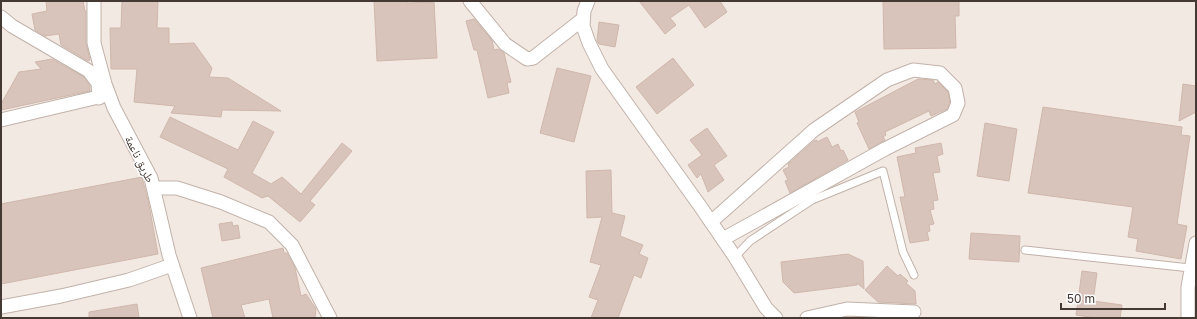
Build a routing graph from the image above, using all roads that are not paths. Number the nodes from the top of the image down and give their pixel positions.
1 (94, 1) edge
2 (470, 1) edge
3 (587, 1) edge
4 (1, 17) edge
5 (583, 19) junction
6 (104, 97) junction
7 (1, 120) edge
8 (155, 188) junction
9 (711, 222) junction
10 (723, 239) junction
11 (1196, 243) edge
12 (1025, 250) dead end
13 (735, 257) junction
14 (172, 265) junction
15 (1190, 268) junction
16 (914, 275) dead end
17 (1, 307) edge
18 (914, 312) dead end
19 (190, 318) edge
20 (330, 318) edge
21 (776, 318) edge
22 (807, 318) edge
23 (1188, 318) edge

1 - 6 street, طريق ناعمة
2 - 5 street
3 - 5 street
4 - 6 street
5 - 9 street
6 - 7 street
6 - 8 street, طريق ناعمة
8 - 14 street, طريق ناعمة
8 - 20 street
9 - 10 street
9 - 10 street
10 - 13 street
11 - 15 street
12 - 15 lane
13 - 16 lane
13 - 21 street
14 - 17 street
14 - 19 street, طريق ناعمة
15 - 23 street
18 - 22 street

